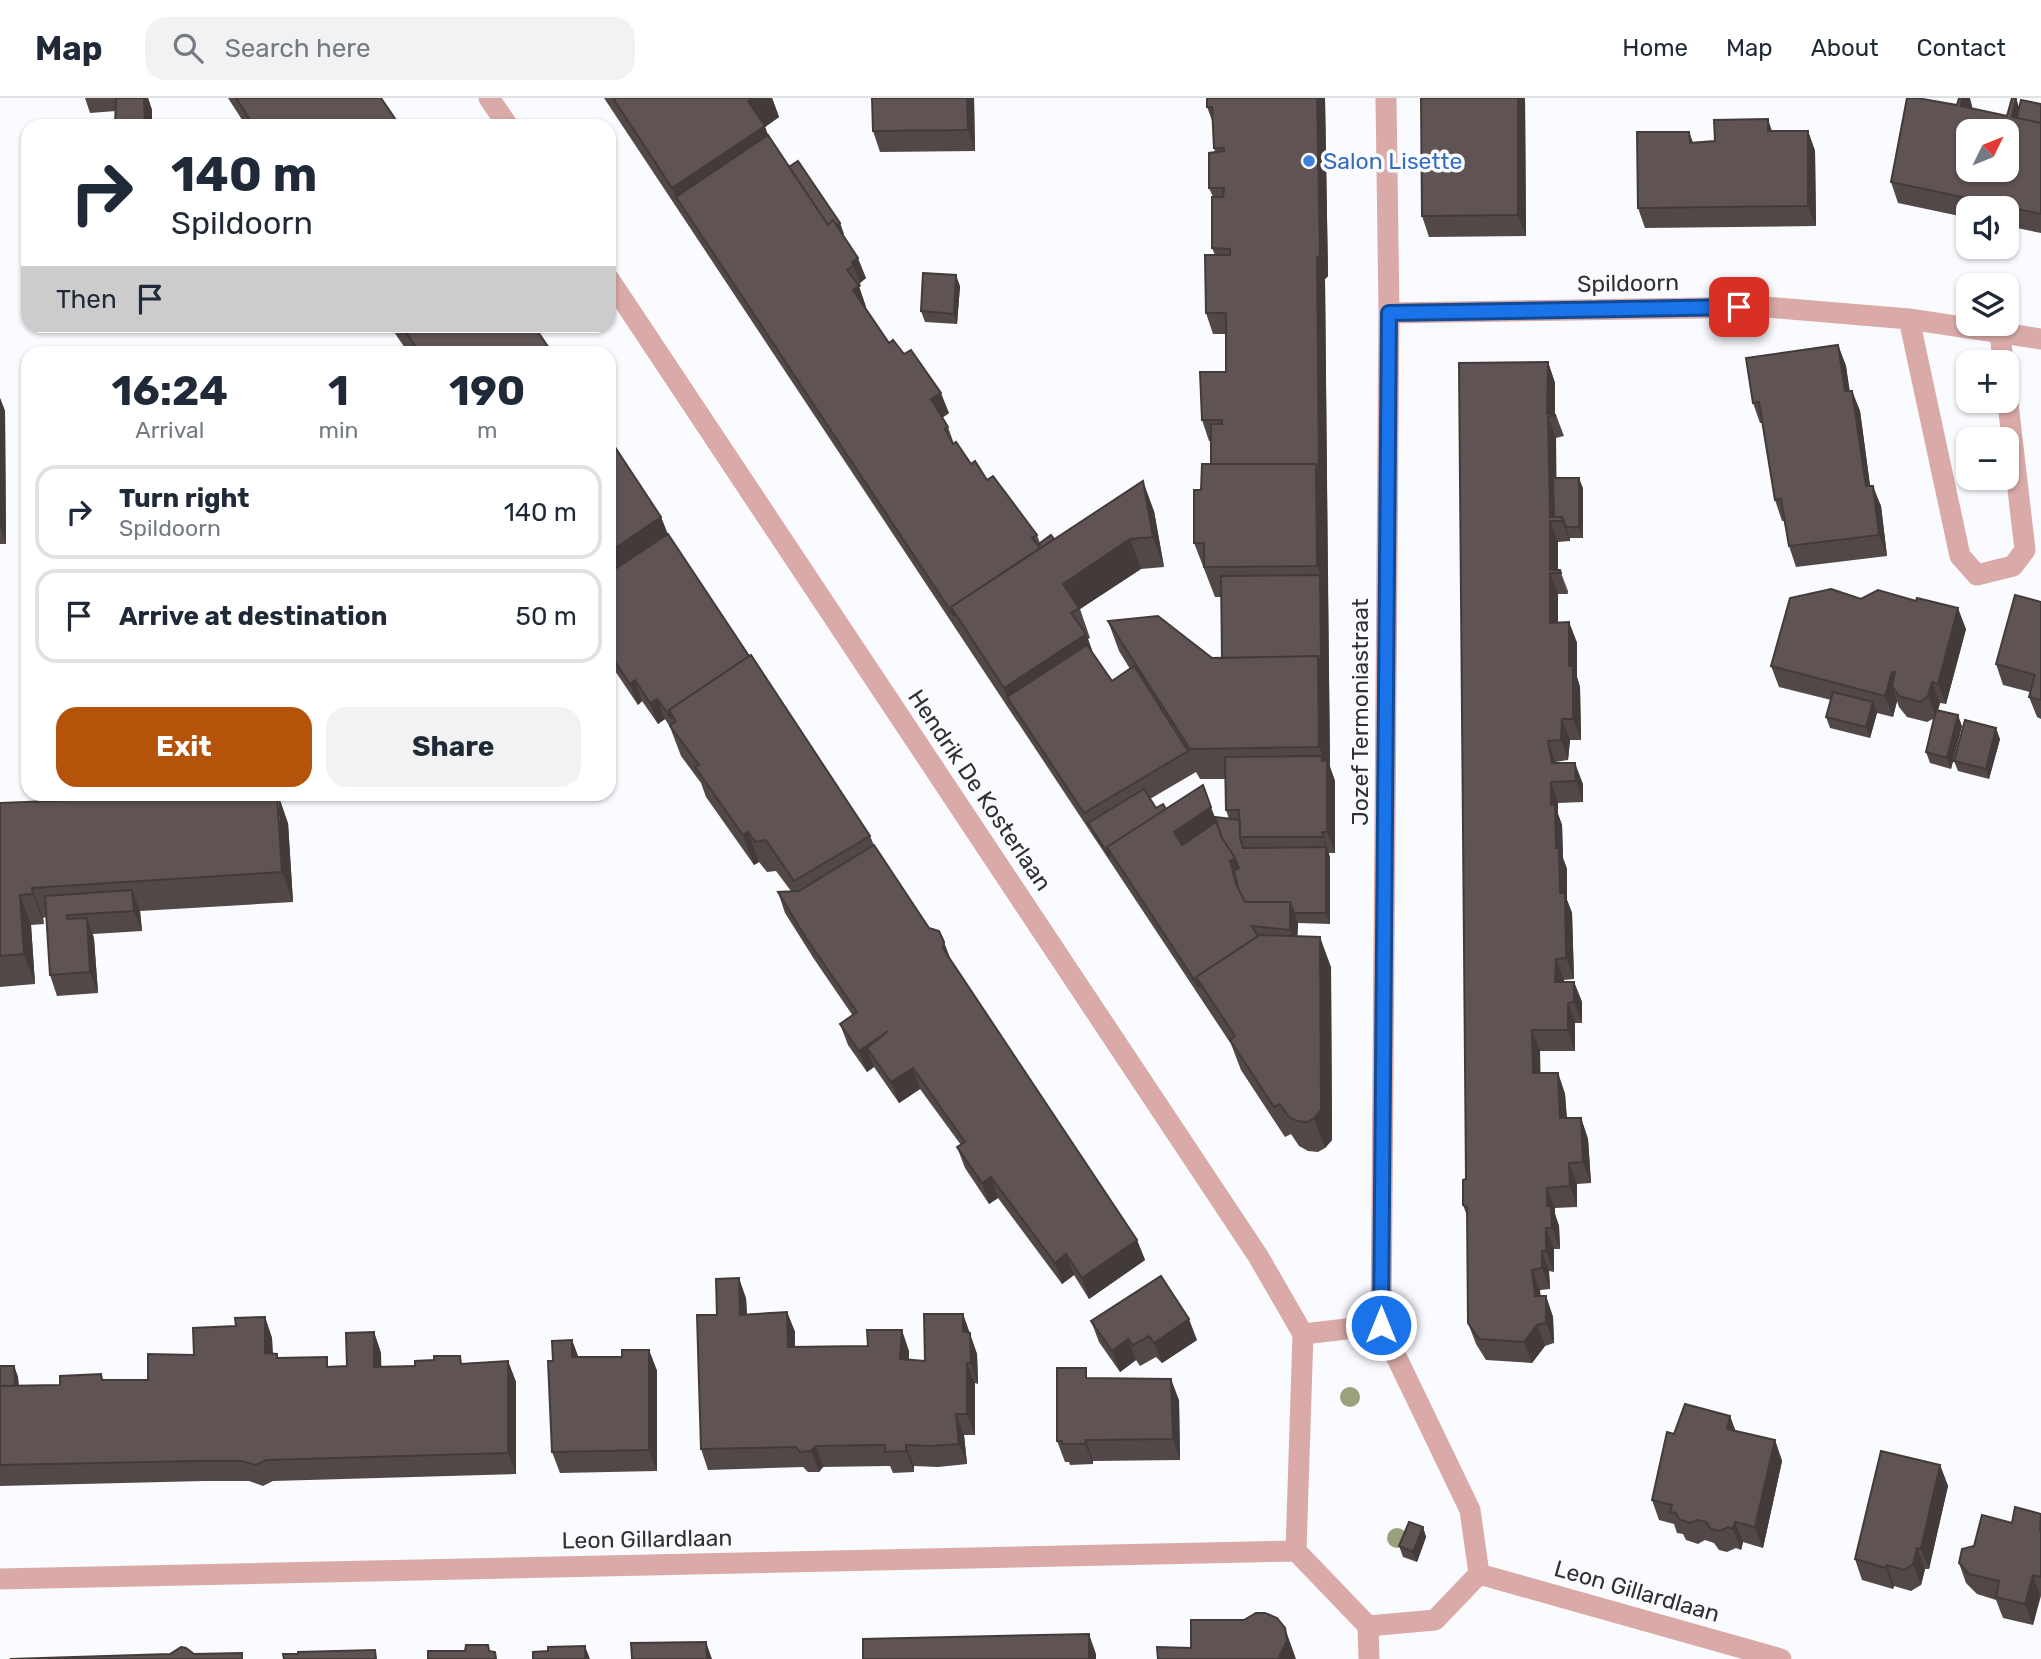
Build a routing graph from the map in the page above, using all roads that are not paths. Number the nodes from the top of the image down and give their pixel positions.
1 (489, 98) edge
2 (1386, 98) edge
3 (503, 119) edge
4 (616, 290) edge
5 (1389, 313) junction
6 (1909, 319) junction
7 (1956, 326) edge
8 (2018, 336) edge
9 (2041, 340) edge
10 (2009, 413) edge
11 (1381, 1325) junction
12 (1303, 1334) junction
13 (1296, 1551) junction
14 (1479, 1574) junction
15 (0, 1579) edge
16 (1368, 1626) junction
17 (1369, 1659) edge
18 (1781, 1659) edge

1 - 3 street
2 - 5 street, Jozef Termoniastraat
4 - 12 street, Hendrik De Kosterlaan
5 - 6 street, Spildoorn
5 - 11 street, Jozef Termoniastraat
6 - 7 street, Spildoorn
6 - 10 street
8 - 9 street, Spildoorn
11 - 12 street
11 - 14 street
12 - 13 street
13 - 15 street, Leon Gillardlaan
13 - 16 street
14 - 16 street
14 - 18 street, Leon Gillardlaan
16 - 17 street

